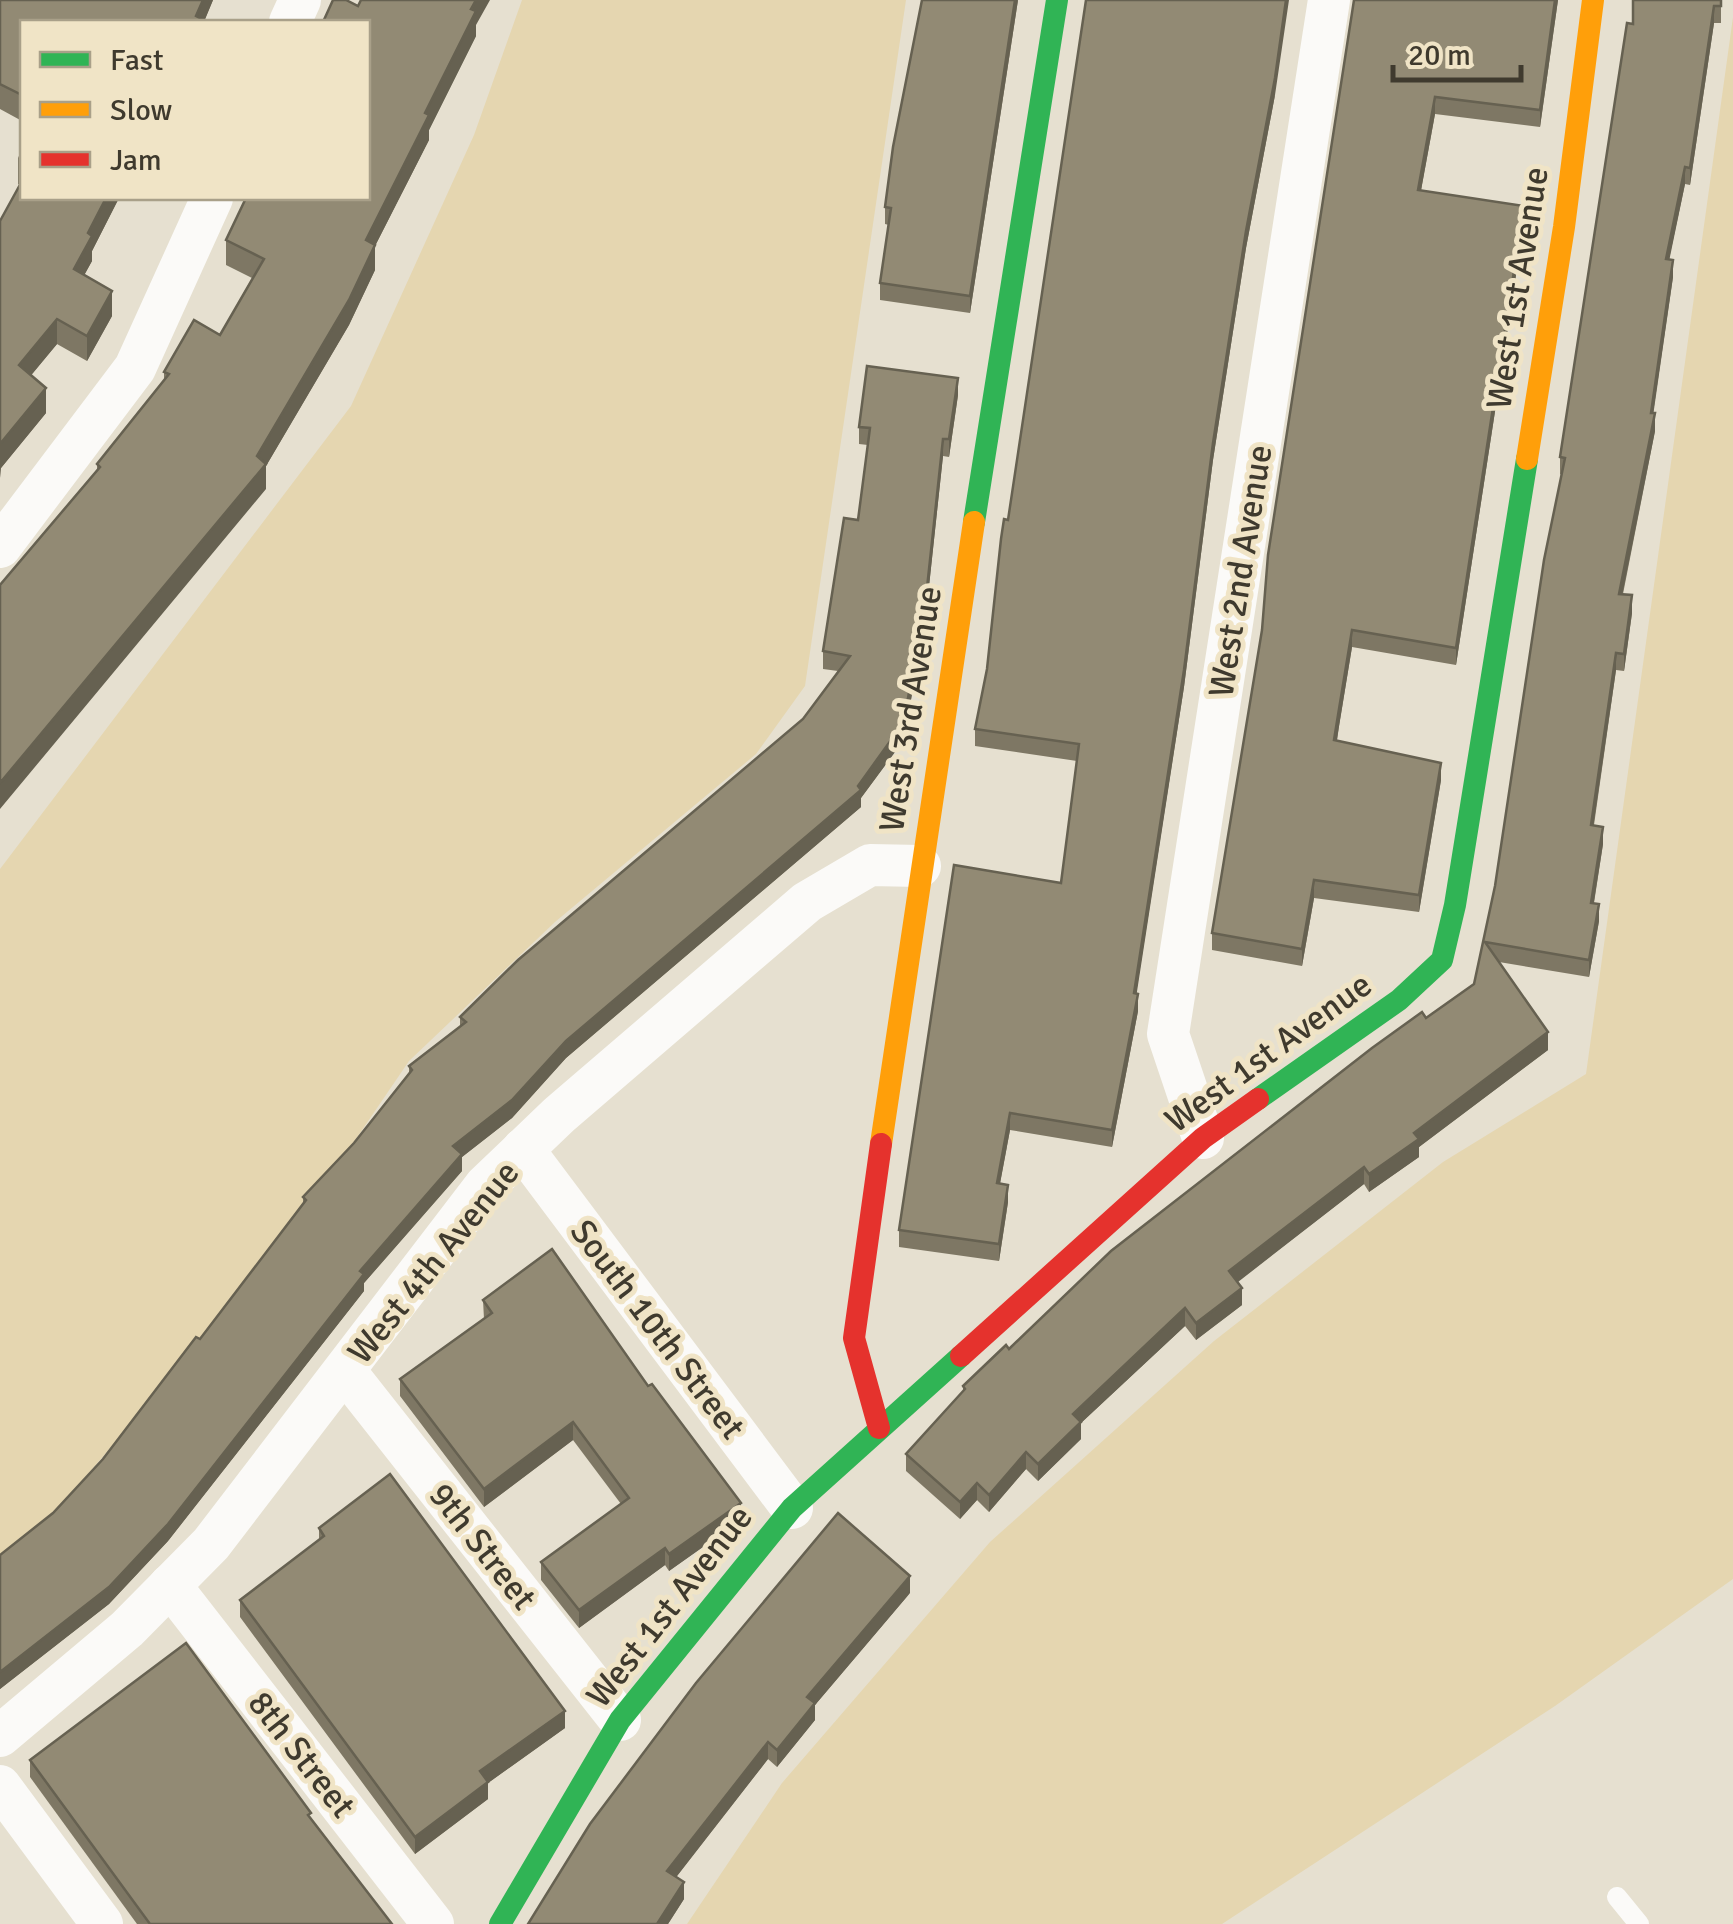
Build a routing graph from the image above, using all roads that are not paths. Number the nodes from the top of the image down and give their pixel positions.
1 (1057, 0) edge
2 (1330, 0) edge
3 (1593, 0) edge
4 (211, 200) edge
5 (0, 547) edge
6 (920, 866) junction
7 (1203, 1138) junction
8 (523, 1150) junction
9 (345, 1371) junction
10 (880, 1428) junction
11 (792, 1508) junction
12 (170, 1585) junction
13 (620, 1720) junction
14 (0, 1736) edge
15 (0, 1786) edge
16 (1617, 1897) dead end
17 (102, 1924) edge
18 (433, 1924) edge
19 (500, 1924) edge
20 (1639, 1924) edge

1 - 6 street, West 3rd Avenue
2 - 7 street, West 2nd Avenue
3 - 7 street, West 1st Avenue
4 - 5 street
6 - 8 street, West 4th Avenue
6 - 10 street, West 3rd Avenue
7 - 10 street, West 1st Avenue
8 - 9 street, West 4th Avenue
8 - 11 street, South 10th Street
9 - 12 street, West 4th Avenue
9 - 13 street, 9th Street
10 - 11 street, West 1st Avenue
11 - 13 street, West 1st Avenue
12 - 14 street, West 4th Avenue
12 - 18 street, 8th Street
13 - 19 street, West 1st Avenue
15 - 17 street
16 - 20 lane

